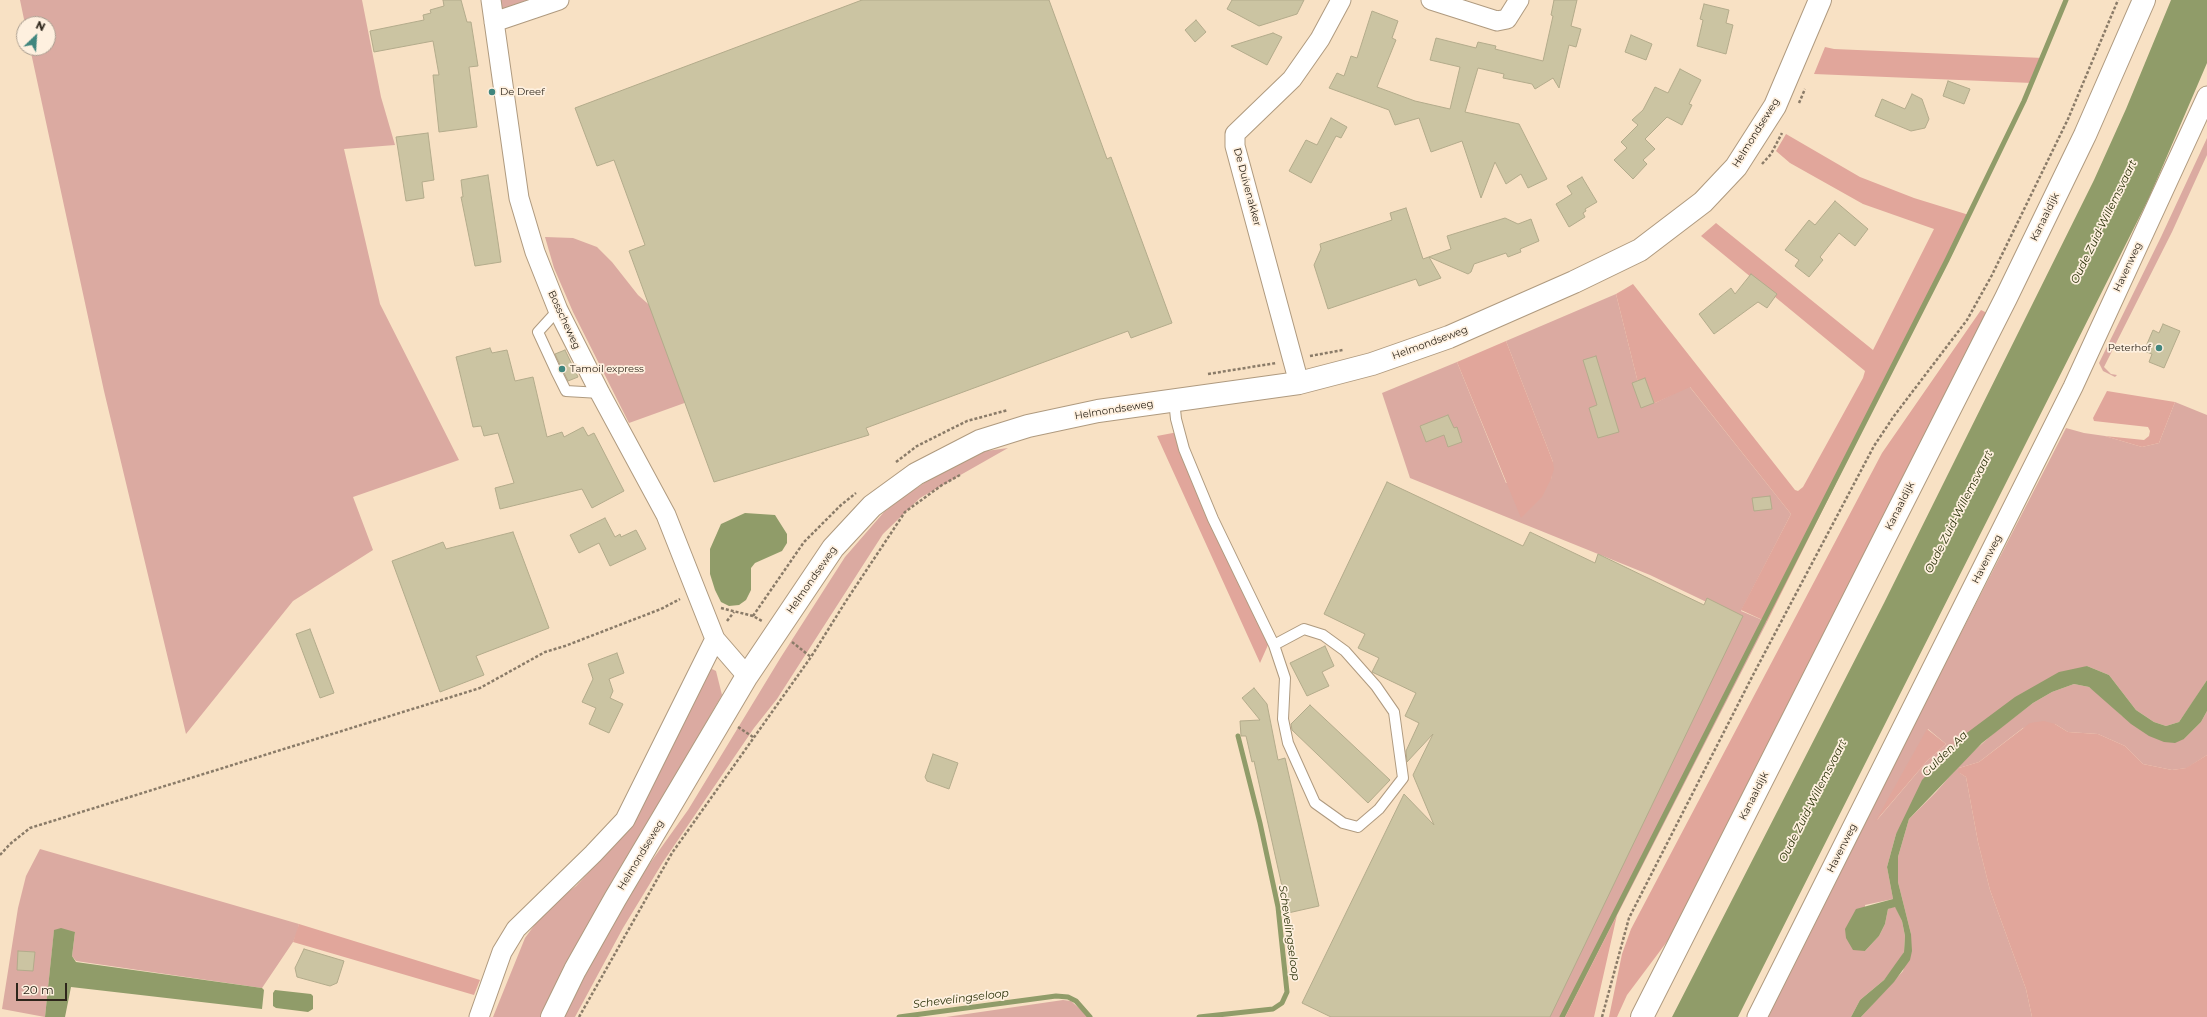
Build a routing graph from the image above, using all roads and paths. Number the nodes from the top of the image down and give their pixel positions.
1 (491, 0) edge
2 (559, 0) edge
3 (1341, 0) edge
4 (1431, 0) edge
5 (1519, 0) edge
6 (1820, 0) edge
7 (2118, 0) edge
8 (2144, 0) edge
9 (494, 22) junction
10 (2207, 96) edge
11 (558, 310) junction
12 (1299, 383) junction
13 (600, 393) junction
14 (1174, 400) junction
15 (697, 590) junction
16 (734, 612) dead end
17 (753, 616) dead end
18 (715, 639) junction
19 (1274, 645) junction
20 (811, 657) dead end
21 (746, 676) junction
22 (0, 855) edge
23 (1644, 1012) edge
24 (479, 1017) edge
25 (552, 1017) edge
26 (579, 1017) edge
27 (1602, 1017) edge
28 (1757, 1017) edge

1 - 9 street, Bosscheweg
2 - 9 street
3 - 12 street, De Duivenakker
4 - 5 street
6 - 12 street, Helmondseweg
7 - 27 path
8 - 23 street, Kanaaldijk
9 - 11 street, Bosscheweg
10 - 28 street, Havenweg
11 - 13 street, Bosscheweg
11 - 13 lane
12 - 14 street, Helmondseweg
13 - 15 street, Bosscheweg
14 - 19 lane
14 - 21 street, Helmondseweg
15 - 18 street, Bosscheweg
15 - 22 path
16 - 17 path
18 - 21 street, Bosscheweg
18 - 24 street
19 - 19 lane
20 - 26 path
21 - 25 street, Helmondseweg

